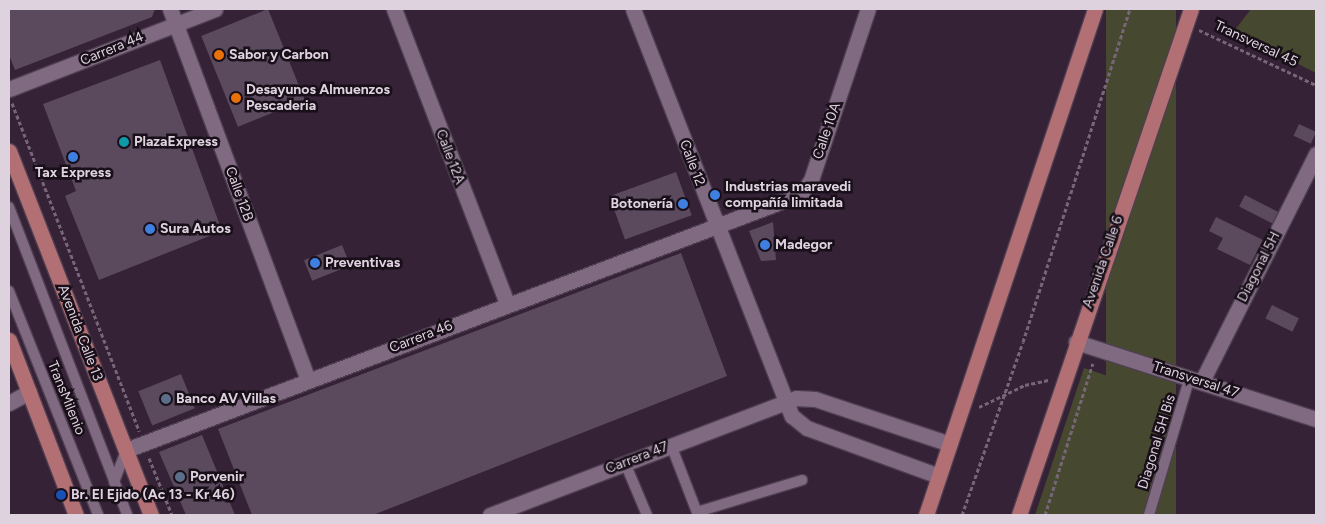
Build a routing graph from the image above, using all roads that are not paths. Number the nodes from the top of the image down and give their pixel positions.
1 (170, 9) edge
2 (215, 9) edge
3 (394, 9) edge
4 (632, 9) edge
5 (868, 9) edge
6 (1095, 9) edge
7 (1188, 16) edge
8 (176, 23) junction
9 (9, 89) edge
10 (9, 151) edge
11 (1316, 154) edge
12 (9, 207) edge
13 (716, 224) junction
14 (9, 291) edge
15 (507, 304) junction
16 (9, 340) edge
17 (1076, 342) junction
18 (1196, 379) junction
19 (308, 380) junction
20 (29, 392) junction
21 (784, 401) junction
22 (9, 403) edge
23 (1316, 419) edge
24 (950, 444) junction
25 (671, 445) junction
26 (126, 450) junction
27 (625, 463) junction
28 (939, 476) junction
29 (802, 480) dead end
30 (114, 482) junction
31 (698, 514) edge
32 (76, 515) edge
33 (98, 515) edge
34 (127, 515) edge
35 (151, 515) edge
36 (490, 515) edge
37 (647, 515) edge
38 (926, 515) edge
39 (1019, 515) edge
40 (1149, 515) edge

1 - 8 street, Calle 12B
2 - 8 street, Carrera 44
3 - 15 street, Calle 12A
4 - 13 street, Calle 12
5 - 13 street, Calle 10A
6 - 24 main road
7 - 17 main road, Avenida Calle 6
8 - 9 street, Carrera 44
8 - 19 street, Calle 12B
10 - 26 main road, Avenida Calle 13
11 - 18 street, Diagonal 5H
12 - 30 lane, TransMilenio
13 - 15 street, Carrera 46
13 - 21 street, Calle 12
14 - 33 lane, TransMilenio
15 - 19 street, Carrera 46
16 - 20 main road
17 - 18 street, Transversal 47
17 - 39 main road, Avenida Calle 6
18 - 23 street, Transversal 47
18 - 40 lane, Diagonal 5H Bis
19 - 26 street, Carrera 46
20 - 22 street
20 - 32 main road
21 - 24 street, Carrera 47
21 - 25 street, Carrera 47
21 - 28 street
24 - 28 main road
25 - 27 street, Carrera 47
25 - 31 lane
26 - 30 lane
26 - 35 main road, Avenida Calle 13
27 - 36 street, Carrera 47
27 - 37 lane
28 - 38 main road
29 - 31 lane
30 - 34 lane, TransMilenio

